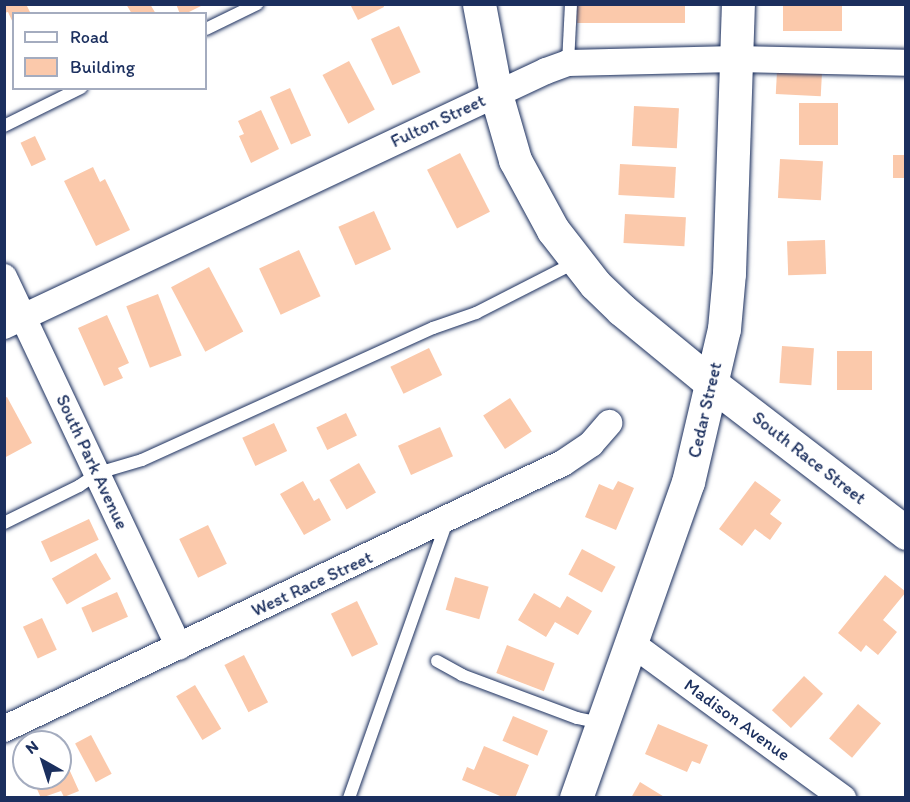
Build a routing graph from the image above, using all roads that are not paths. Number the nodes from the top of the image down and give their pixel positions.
1 (258, 4) edge
2 (478, 4) edge
3 (571, 4) edge
4 (738, 4) edge
5 (207, 29) edge
6 (736, 59) junction
7 (568, 63) junction
8 (906, 63) edge
9 (77, 90) edge
10 (496, 94) junction
11 (4, 126) edge
12 (577, 261) junction
13 (4, 277) edge
14 (14, 322) edge
15 (712, 384) junction
16 (609, 423) dead end
17 (98, 473) junction
18 (448, 519) junction
19 (4, 523) edge
20 (906, 533) edge
21 (631, 643) junction
22 (179, 647) junction
23 (437, 661) dead end
24 (603, 723) junction
25 (4, 729) edge
26 (349, 798) edge
27 (576, 798) edge
28 (843, 798) edge

1 - 5 lane
2 - 10 main road, South Race Street
3 - 7 lane
4 - 6 main road, Cedar Street
6 - 7 street, Fulton Street
6 - 8 street, Fulton Street
6 - 15 main road, Cedar Street
7 - 10 street, Fulton Street
9 - 11 lane
10 - 12 main road, South Race Street
10 - 14 street, Fulton Street
12 - 15 main road, South Race Street
12 - 17 lane
13 - 14 street, South Park Avenue
14 - 17 street, South Park Avenue
15 - 20 main road, South Race Street
15 - 21 main road, Cedar Street
16 - 18 street, West Race Street
17 - 19 lane
17 - 22 street, South Park Avenue
18 - 22 street, West Race Street
18 - 26 lane
21 - 24 main road, Cedar Street
21 - 28 street, Madison Avenue
22 - 25 street, West Race Street
23 - 24 lane
24 - 27 main road, Cedar Street

